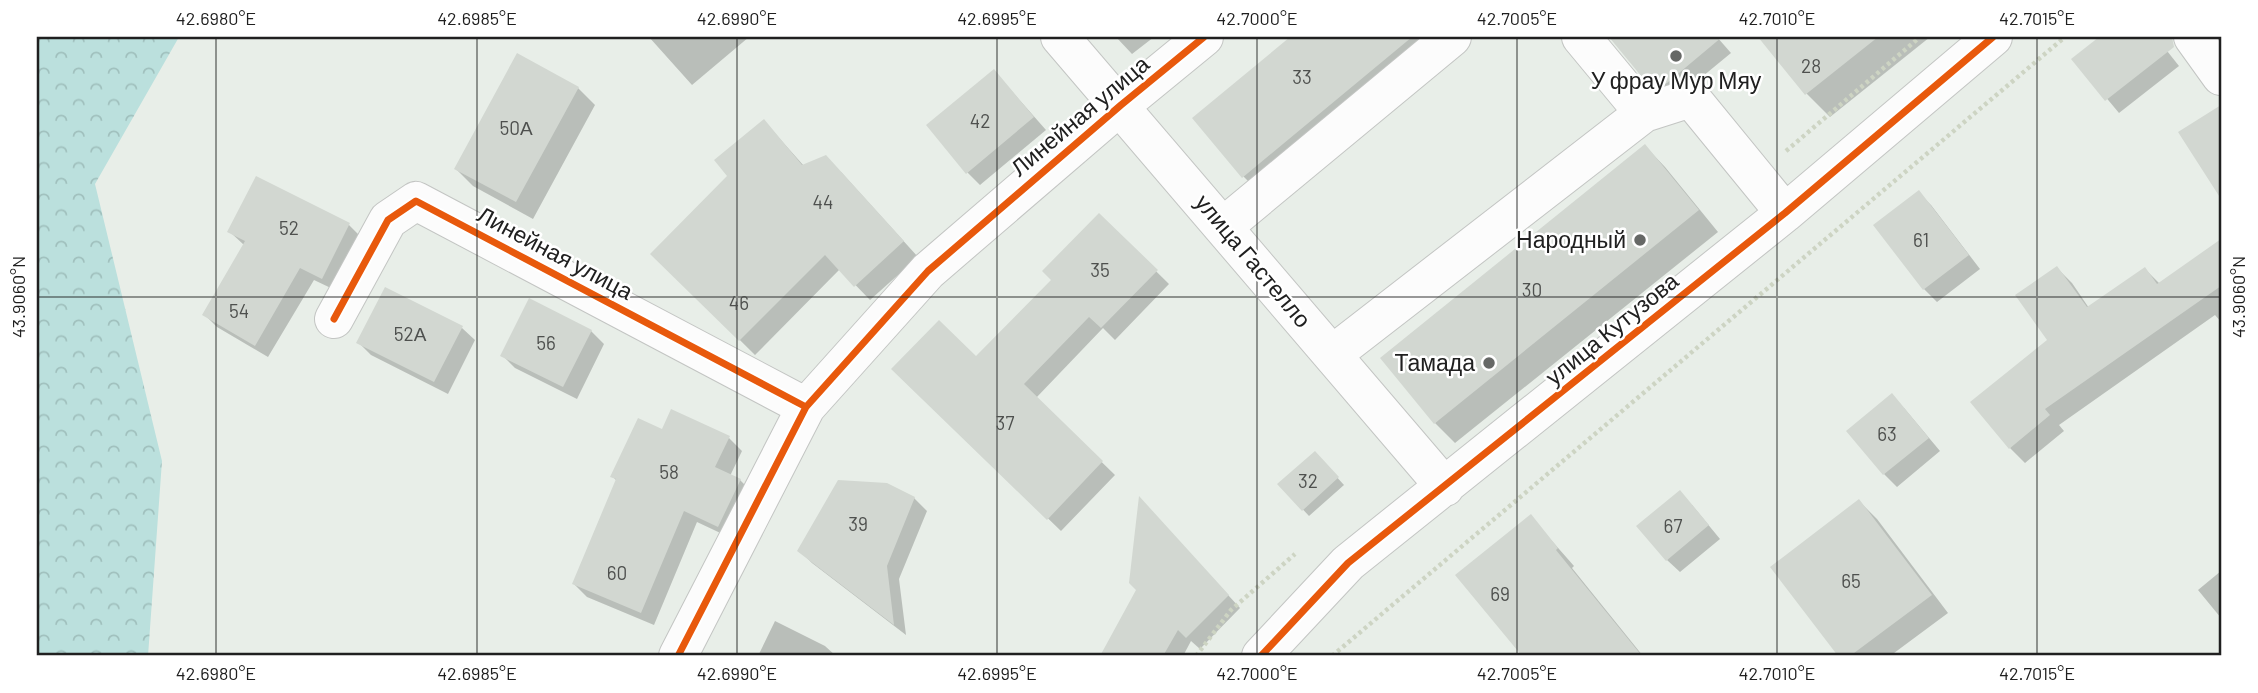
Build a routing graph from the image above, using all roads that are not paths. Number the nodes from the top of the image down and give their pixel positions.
1 (1060, 37) edge
2 (1204, 37) edge
3 (1452, 37) edge
4 (1581, 37) edge
5 (1993, 37) edge
6 (2193, 37) edge
7 (2221, 76) edge
8 (1121, 105) junction
9 (1644, 113) junction
10 (1786, 213) junction
11 (1224, 226) junction
12 (334, 319) dead end
13 (1333, 354) junction
14 (806, 407) junction
15 (1445, 487) junction
16 (678, 656) edge
17 (1261, 656) edge

1 - 8 street, улица Гастелло
2 - 8 street, Линейная улица
3 - 11 street
4 - 9 street
5 - 10 street, улица Кутузова
6 - 7 street
8 - 11 street, улица Гастелло
8 - 14 street, Линейная улица
9 - 10 street
9 - 13 street
10 - 15 street, улица Кутузова
11 - 13 street, улица Гастелло
12 - 14 street, Линейная улица
13 - 15 street, улица Гастелло
14 - 16 street, Линейная улица
15 - 17 street, улица Кутузова

